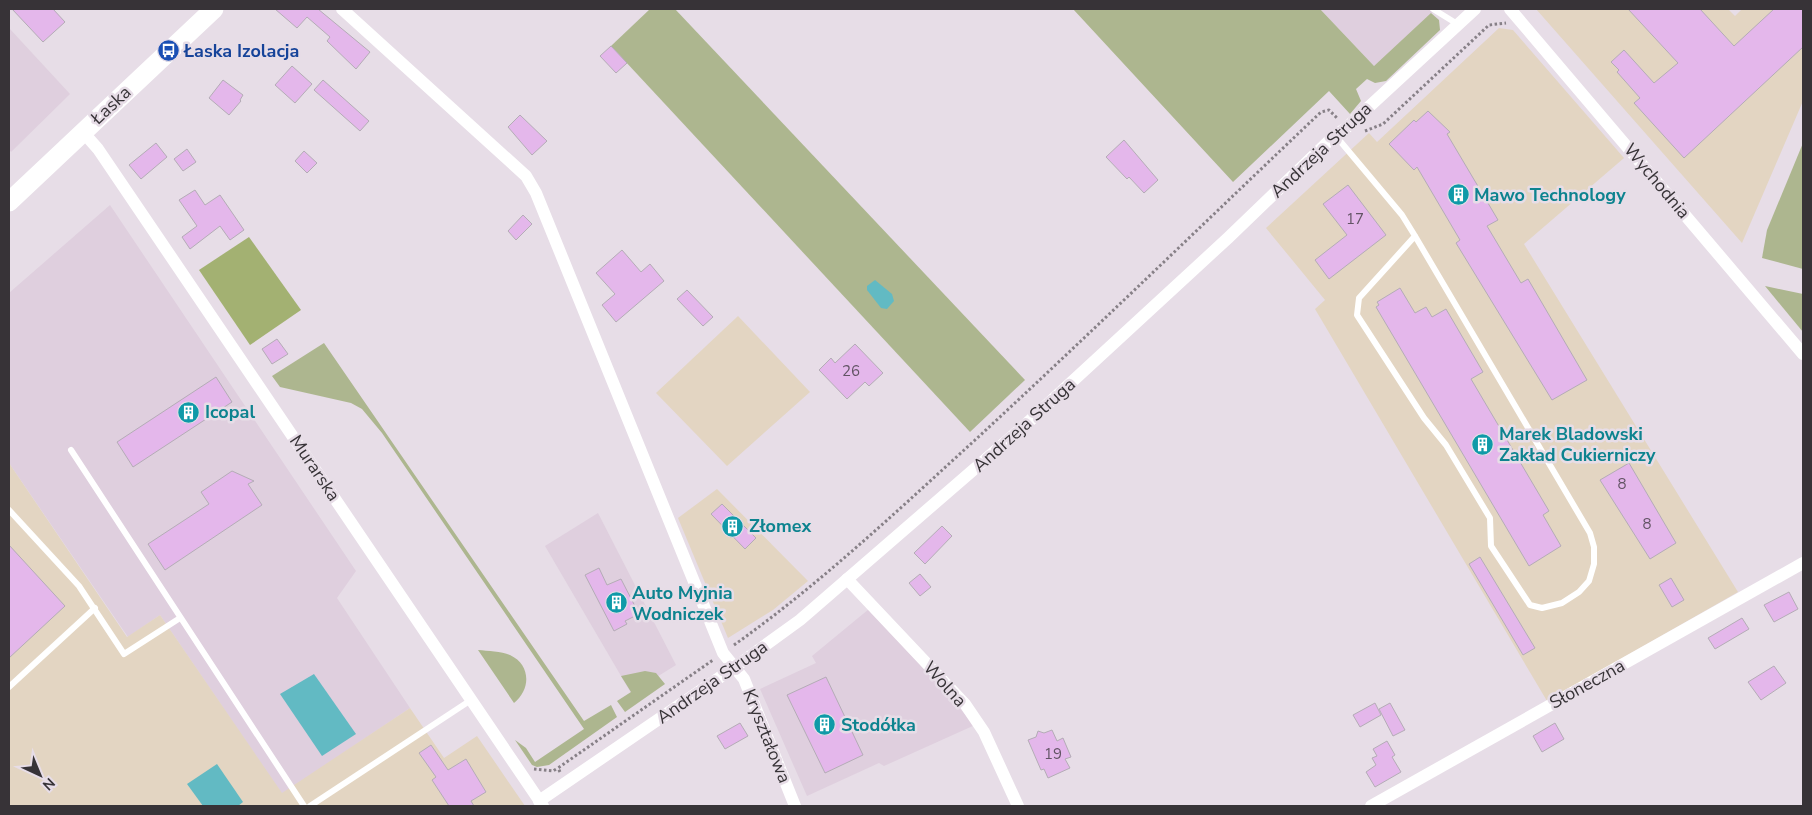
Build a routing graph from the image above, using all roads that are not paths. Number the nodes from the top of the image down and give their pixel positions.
1 (214, 9) edge
2 (342, 9) edge
3 (1434, 9) edge
4 (1475, 9) edge
5 (1513, 12) edge
6 (1458, 25) junction
7 (1340, 131) junction
8 (83, 132) junction
9 (9, 202) edge
10 (1414, 236) junction
11 (1803, 354) edge
12 (71, 450) dead end
13 (9, 510) edge
14 (1803, 562) edge
15 (847, 579) junction
16 (95, 608) junction
17 (180, 618) junction
18 (735, 668) junction
19 (9, 687) edge
20 (471, 700) junction
21 (541, 804) edge
22 (304, 806) edge
23 (310, 806) edge
24 (795, 806) edge
25 (1018, 806) edge
26 (1372, 806) edge

1 - 8 main road, Łaska
2 - 18 street, Kryształowa
3 - 6 lane
4 - 6 street, Andrzeja Struga
5 - 11 street, Wychodnia
6 - 7 street, Andrzeja Struga
7 - 10 lane
7 - 15 street, Andrzeja Struga
8 - 9 main road, Łaska
8 - 20 street, Murarska
10 - 10 lane
12 - 17 lane
13 - 16 lane
14 - 26 street, Słoneczna
15 - 18 street, Andrzeja Struga
15 - 25 street, Wolna
16 - 17 lane
16 - 19 lane
17 - 22 lane
18 - 21 street, Andrzeja Struga
18 - 24 street, Kryształowa
20 - 21 street, Murarska
20 - 23 lane

